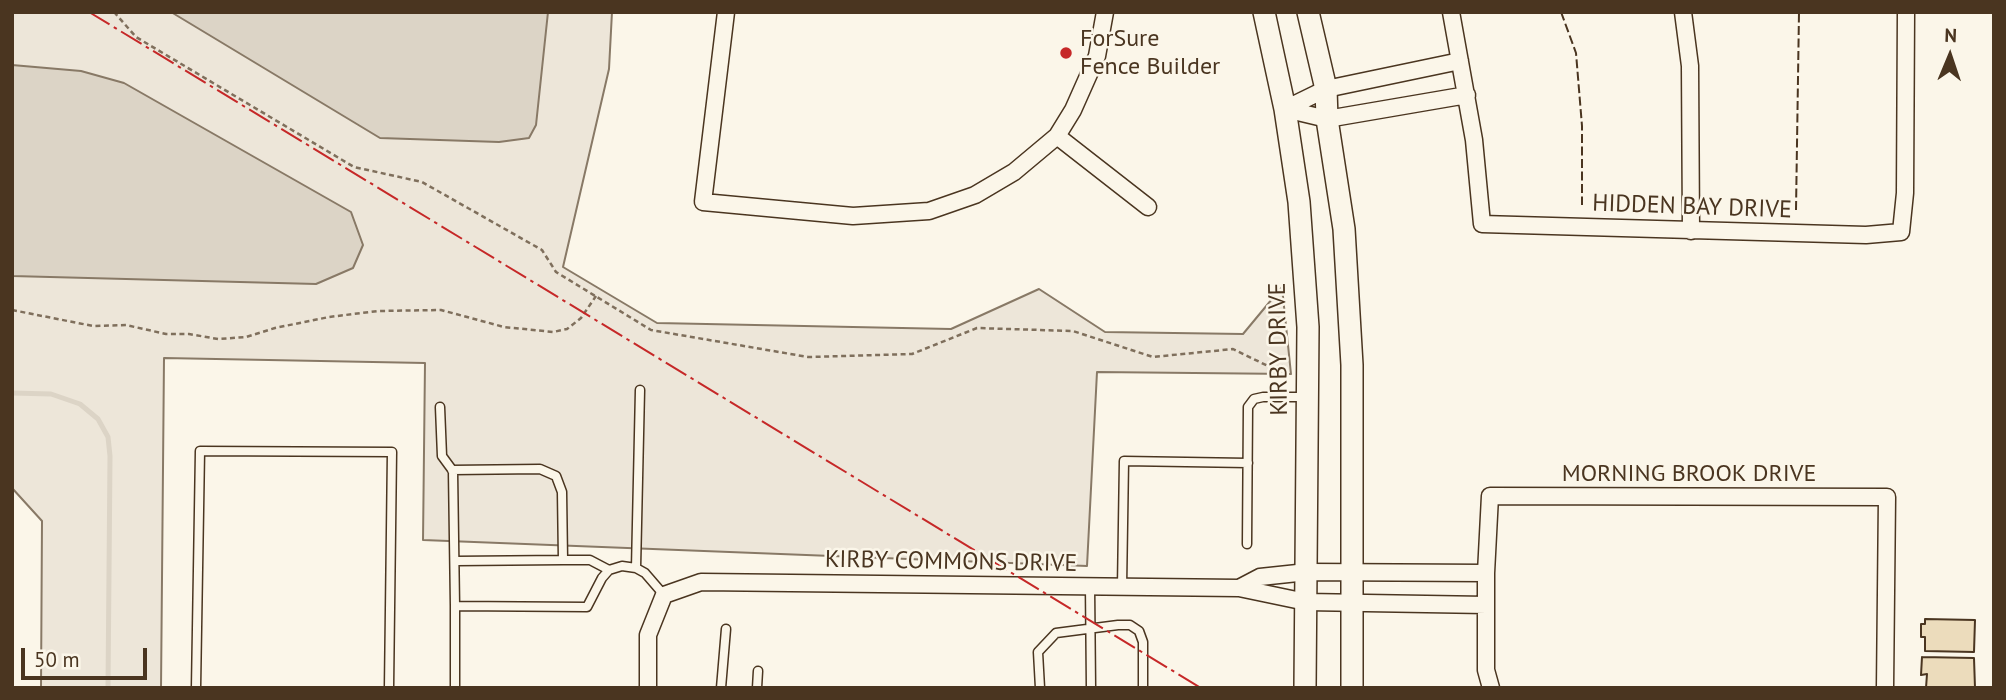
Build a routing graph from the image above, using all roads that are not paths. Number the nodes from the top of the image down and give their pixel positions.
1 (726, 12) edge
2 (1105, 12) edge
3 (1264, 12) edge
4 (1308, 12) edge
5 (1451, 12) edge
6 (1683, 12) edge
7 (1906, 12) edge
8 (1460, 61) junction
9 (1326, 89) junction
10 (1467, 95) junction
11 (1285, 109) junction
12 (1327, 119) junction
13 (1057, 136) junction
14 (1148, 207) dead end
15 (1691, 231) junction
16 (640, 390) dead end
17 (1308, 397) junction
18 (440, 407) dead end
19 (1248, 463) junction
20 (452, 470) junction
21 (1247, 544) dead end
22 (563, 560) junction
23 (456, 561) junction
24 (636, 568) junction
25 (609, 570) junction
26 (1307, 572) junction
27 (1353, 572) junction
28 (1486, 573) junction
29 (1090, 586) junction
30 (1122, 587) junction
31 (1239, 588) junction
32 (664, 595) junction
33 (1306, 602) junction
34 (1353, 604) junction
35 (1486, 604) junction
36 (455, 606) junction
37 (1090, 627) junction
38 (726, 629) dead end
39 (758, 671) dead end
40 (196, 688) edge
41 (389, 688) edge
42 (455, 688) edge
43 (648, 688) edge
44 (721, 688) edge
45 (757, 688) edge
46 (1040, 688) edge
47 (1091, 688) edge
48 (1143, 688) edge
49 (1305, 688) edge
50 (1352, 688) edge
51 (1492, 688) edge
52 (1885, 688) edge

1 - 13 street
2 - 13 street
3 - 11 main road, KIRBY DRIVE
4 - 9 main road
5 - 8 street
6 - 15 street
7 - 15 street, HIDDEN BAY DRIVE
8 - 9 street
8 - 10 street
9 - 11 street
9 - 12 main road
10 - 12 street
10 - 15 street, HIDDEN BAY DRIVE
11 - 12 street
11 - 17 main road, KIRBY DRIVE
12 - 27 main road
13 - 14 street
16 - 24 lane
17 - 19 lane
17 - 26 main road, KIRBY DRIVE
18 - 20 lane
19 - 21 lane
19 - 30 lane
20 - 22 lane
20 - 23 lane
22 - 23 lane
22 - 25 lane
23 - 36 lane
24 - 25 lane
24 - 32 lane
25 - 36 lane
26 - 27 street, KIRBY COMMONS DRIVE
26 - 31 street, KIRBY COMMONS DRIVE
26 - 33 main road, KIRBY DRIVE
27 - 28 street, KIRBY COMMONS DRIVE
27 - 34 main road
28 - 35 street
28 - 52 street, MORNING BROOK DRIVE
29 - 30 street, KIRBY COMMONS DRIVE
29 - 32 street, KIRBY COMMONS DRIVE
29 - 37 lane
30 - 31 street, KIRBY COMMONS DRIVE
31 - 33 street, KIRBY COMMONS DRIVE
32 - 43 street
33 - 34 street, KIRBY COMMONS DRIVE
33 - 49 main road, KIRBY DRIVE
34 - 35 street, KIRBY COMMONS DRIVE
34 - 50 main road
35 - 51 street
36 - 42 lane
37 - 46 lane
37 - 47 lane
37 - 48 lane
38 - 44 lane
39 - 45 lane
40 - 41 lane

